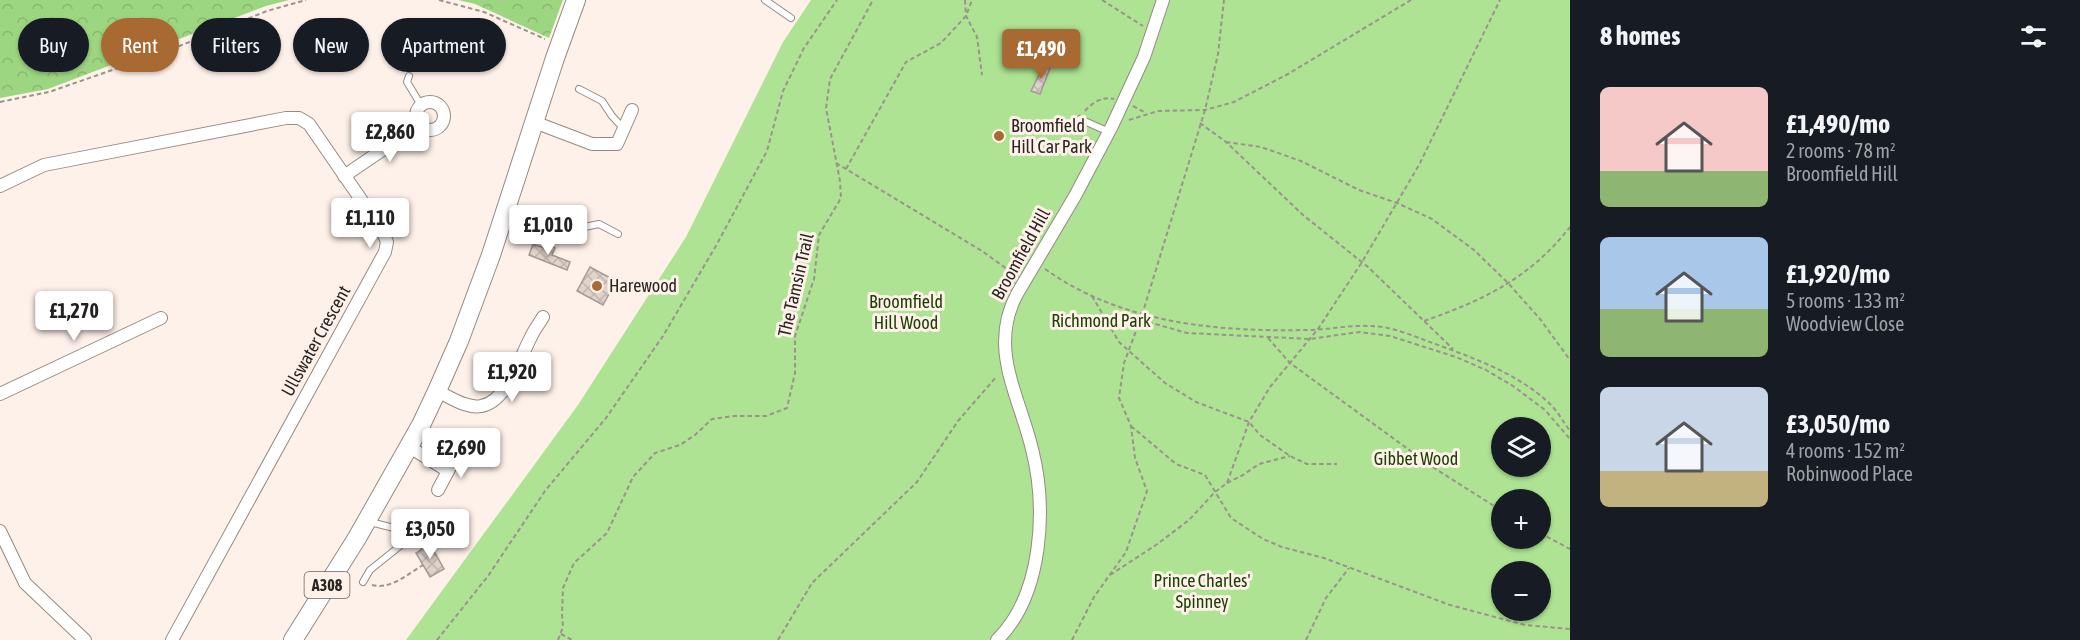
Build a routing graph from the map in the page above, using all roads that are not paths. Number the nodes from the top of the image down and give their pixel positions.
1 (576, 0) edge
2 (765, 0) edge
3 (1163, 0) edge
4 (791, 18) dead end
5 (409, 76) dead end
6 (579, 89) dead end
7 (421, 105) junction
8 (632, 110) dead end
9 (536, 117) junction
10 (1080, 119) dead end
11 (419, 125) junction
12 (624, 129) junction
13 (1110, 129) junction
14 (344, 176) junction
15 (0, 186) edge
16 (504, 213) junction
17 (618, 234) dead end
18 (543, 317) dead end
19 (161, 318) dead end
20 (437, 391) junction
21 (0, 394) edge
22 (408, 446) junction
23 (457, 454) dead end
24 (448, 471) junction
25 (438, 490) dead end
26 (366, 521) junction
27 (0, 531) edge
28 (363, 582) road end
29 (85, 640) edge
30 (172, 640) edge
31 (292, 640) edge
32 (997, 640) edge

1 - 9 main road, A308
2 - 4 lane
3 - 13 street, Broomfield Hill
5 - 7 lane
6 - 12 lane
7 - 11 street
7 - 11 street
8 - 12 street
9 - 12 street
9 - 16 main road, A308
10 - 13 lane
11 - 14 street
13 - 32 street, Broomfield Hill
14 - 15 street, Ullswater Crescent
14 - 30 street, Ullswater Crescent
16 - 17 lane
16 - 20 main road, A308
18 - 20 street
19 - 21 street
20 - 22 main road, A308
22 - 24 street
22 - 26 main road, A308
23 - 24 street
24 - 25 street
26 - 28 lane
26 - 31 main road, A308
27 - 29 street

